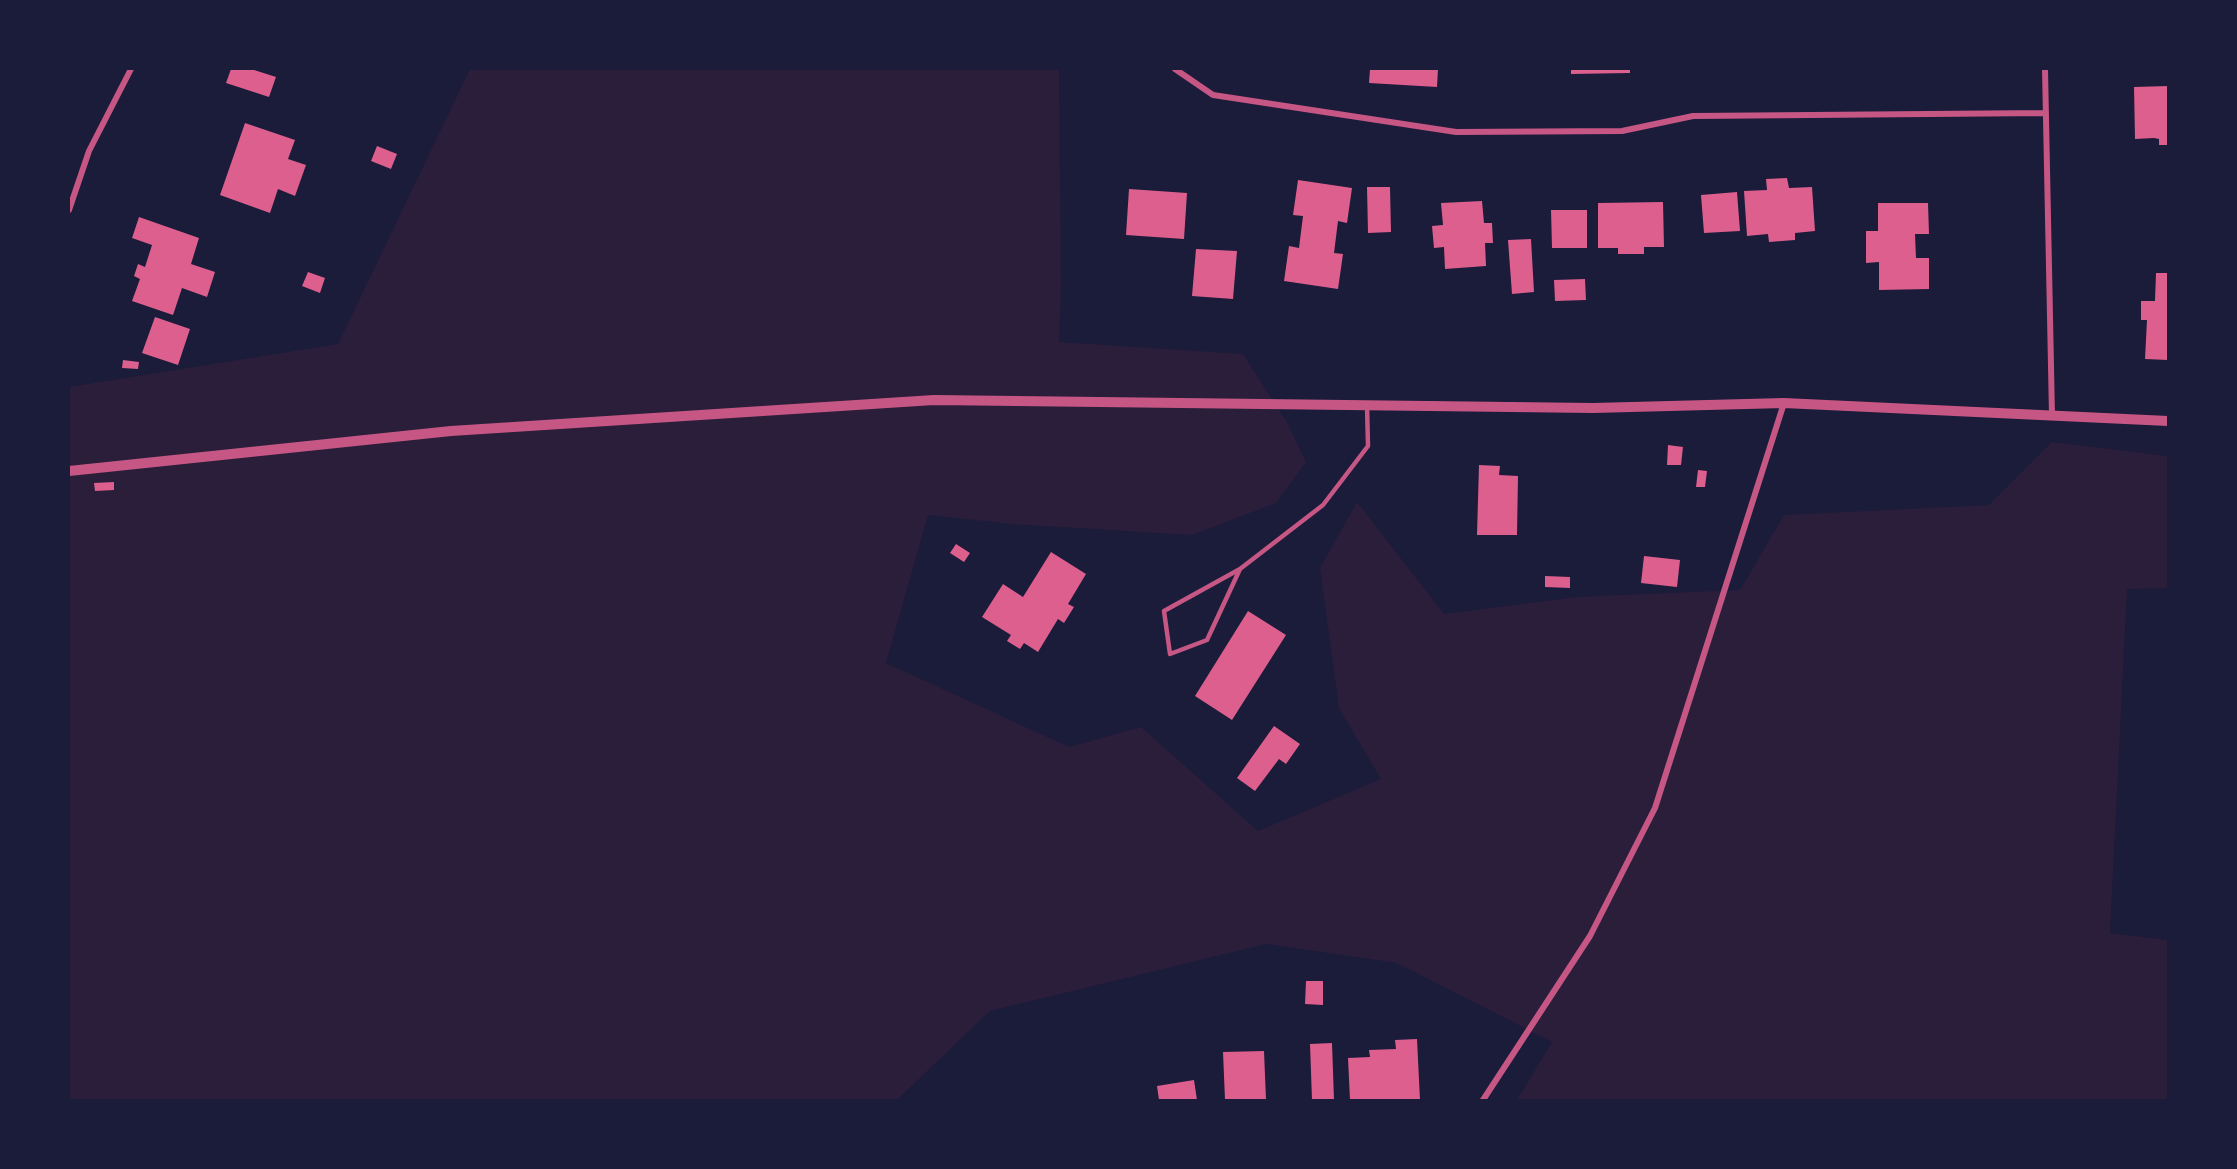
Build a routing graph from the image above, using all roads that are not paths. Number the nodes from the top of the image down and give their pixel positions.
1 (131, 69) edge
2 (1175, 69) edge
3 (2045, 69) edge
4 (2046, 113) junction
5 (69, 210) edge
6 (1784, 403) junction
7 (1367, 405) junction
8 (2052, 416) junction
9 (2168, 421) edge
10 (69, 471) edge
11 (1240, 569) junction
12 (1483, 1100) edge

1 - 5 street
2 - 4 street
3 - 4 street
4 - 8 street
6 - 7 street
6 - 8 street
6 - 12 street
7 - 10 street
7 - 11 lane
8 - 9 street
11 - 11 lane

